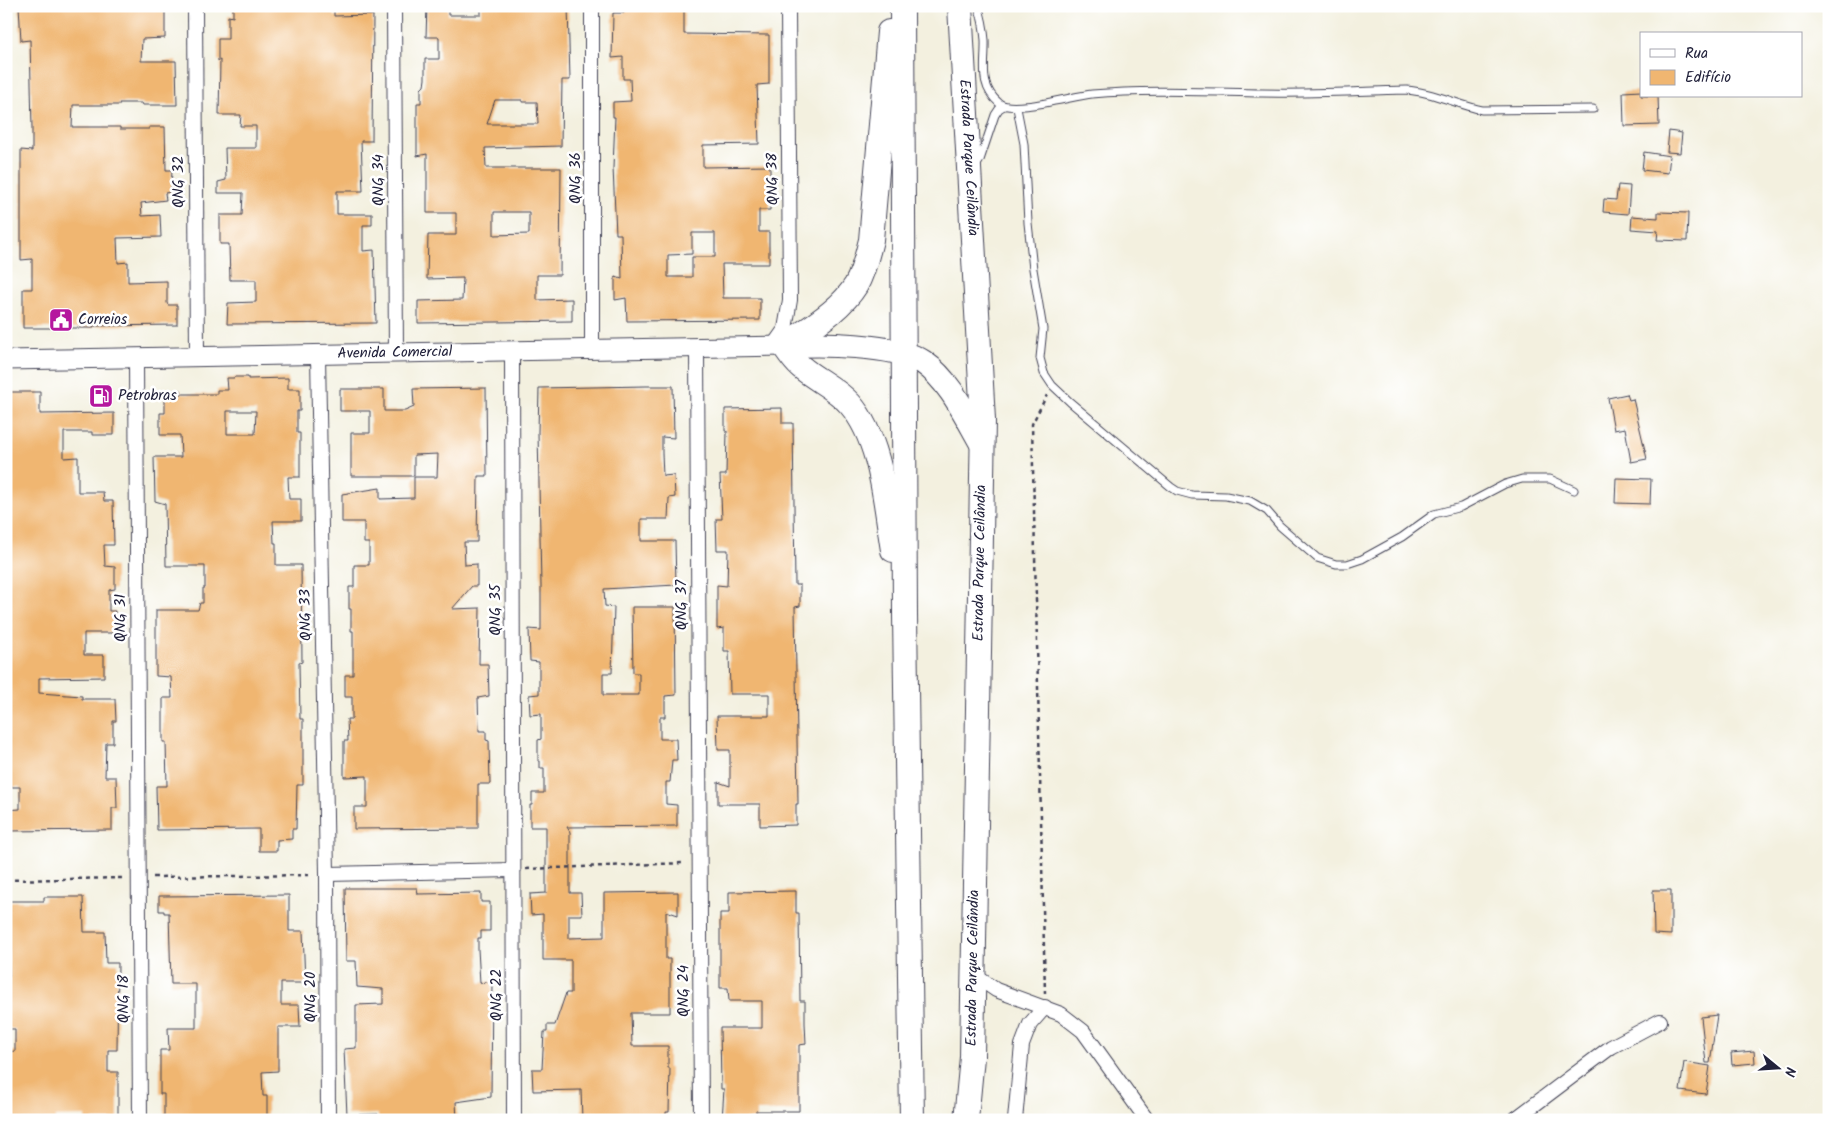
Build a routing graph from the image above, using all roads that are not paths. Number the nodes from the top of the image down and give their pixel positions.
1 (194, 6) edge
2 (394, 6) edge
3 (592, 6) edge
4 (788, 6) edge
5 (891, 6) edge
6 (902, 6) edge
7 (960, 6) edge
8 (978, 6) edge
9 (1004, 106) junction
10 (1017, 108) junction
11 (1593, 109) dead end
12 (969, 176) junction
13 (778, 346) junction
14 (697, 347) junction
15 (592, 349) junction
16 (512, 351) junction
17 (396, 353) junction
18 (904, 353) junction
19 (318, 354) junction
20 (197, 357) junction
21 (136, 358) junction
22 (6, 360) edge
23 (982, 443) junction
24 (1574, 490) dead end
25 (905, 615) junction
26 (699, 862) joint
27 (512, 870) junction
28 (327, 874) junction
29 (139, 878) joint
30 (974, 975) junction
31 (1045, 1007) junction
32 (1660, 1021) dead end
33 (913, 1082) junction
34 (140, 1120) edge
35 (328, 1120) edge
36 (514, 1120) edge
37 (701, 1120) edge
38 (912, 1120) edge
39 (923, 1120) edge
40 (966, 1120) edge
41 (1015, 1120) edge
42 (1147, 1120) edge
43 (1514, 1120) edge

1 - 20 street, QNG 32
2 - 17 street, QNG 34
3 - 15 street, QNG 36
4 - 13 street, QNG 38
5 - 13 highway
6 - 18 highway
7 - 12 highway, Estrada Parque Ceilândia
8 - 9 lane
9 - 10 lane
9 - 12 lane
10 - 11 lane
10 - 24 lane
12 - 23 highway, Estrada Parque Ceilândia
13 - 14 main road, Avenida Comercial
13 - 18 highway
13 - 25 highway
14 - 15 main road, Avenida Comercial
14 - 26 street, QNG 37
15 - 16 main road, Avenida Comercial
16 - 17 main road, Avenida Comercial
16 - 27 street, QNG 35
17 - 19 main road, Avenida Comercial
18 - 23 highway
18 - 25 highway
19 - 20 main road, Avenida Comercial
19 - 28 street, QNG 33
20 - 21 main road, Avenida Comercial
21 - 22 main road, Avenida Comercial
21 - 29 street, QNG 31
23 - 30 highway, Estrada Parque Ceilândia
25 - 33 highway
26 - 37 street, QNG 24
27 - 28 street
27 - 36 street, QNG 22
28 - 35 street, QNG 20
29 - 34 street, QNG 18
30 - 31 street
30 - 40 highway, Estrada Parque Ceilândia
31 - 41 street
31 - 42 street
32 - 43 street
33 - 38 highway
33 - 39 highway

